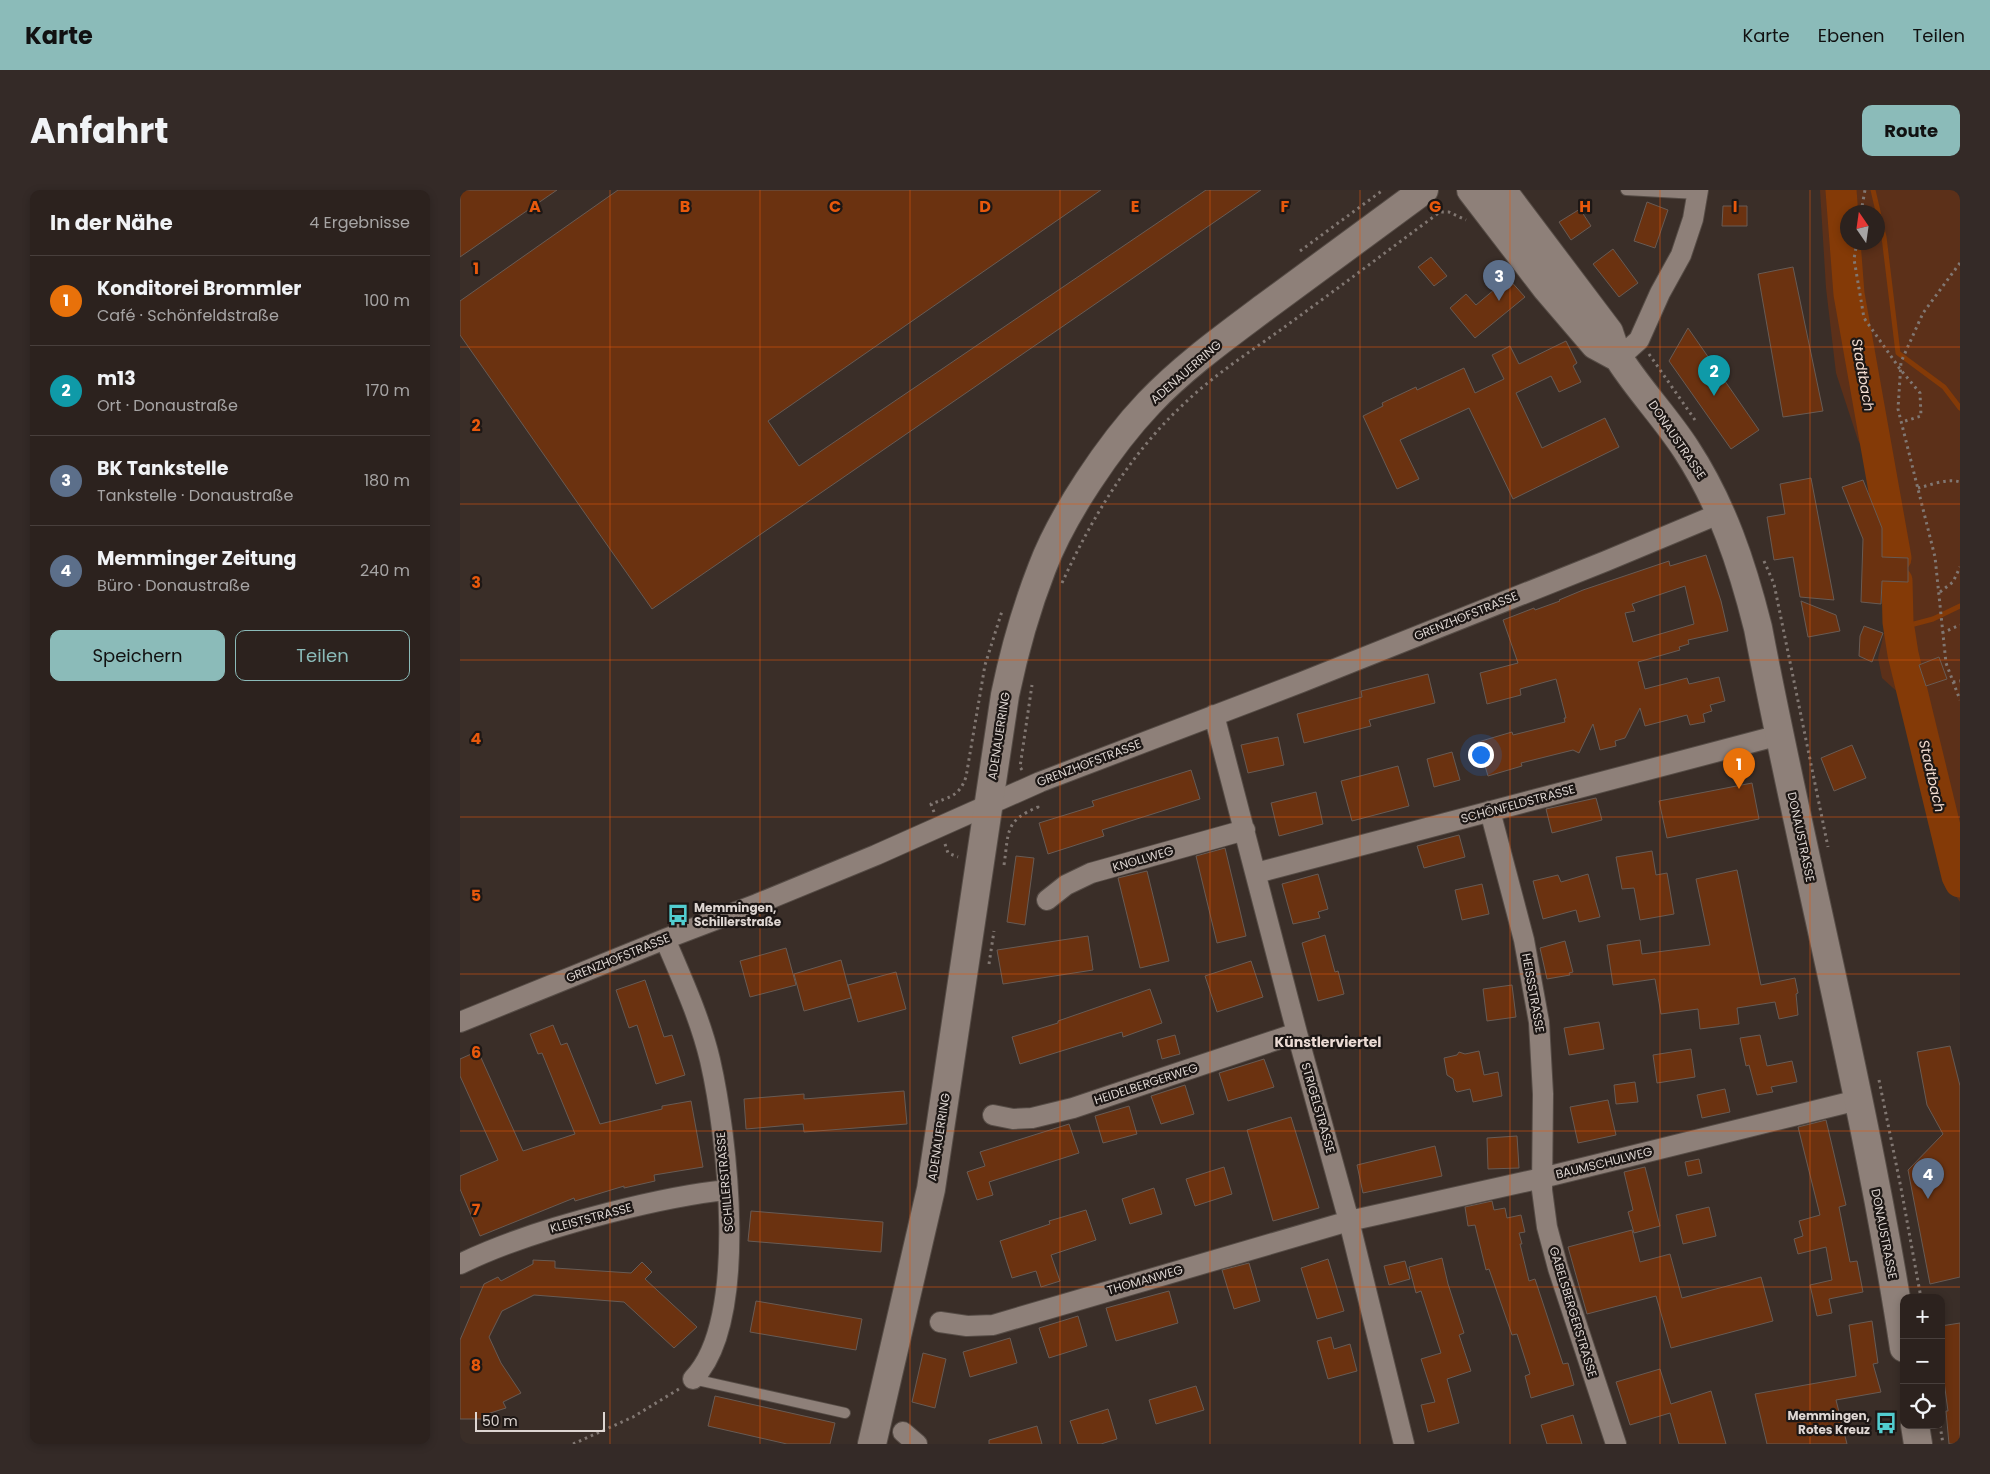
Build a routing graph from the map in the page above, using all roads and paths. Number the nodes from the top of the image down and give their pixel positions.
1 (1424, 190) edge
2 (1471, 190) edge
3 (1502, 190) edge
4 (1626, 190) edge
5 (1865, 190) edge
6 (1697, 192) edge
7 (1863, 205) edge
8 (1466, 220) dead end
9 (1856, 250) edge
10 (1960, 263) edge
11 (1619, 358) junction
12 (1900, 369) junction
13 (1902, 422) junction
14 (1960, 482) edge
15 (1918, 488) junction
16 (1721, 513) junction
17 (1960, 567) edge
18 (1059, 591) dead end
19 (1940, 593) junction
20 (1960, 625) edge
21 (1942, 633) junction
22 (1032, 681) dead end
23 (1960, 681) edge
24 (1953, 682) junction
25 (1960, 700) edge
26 (1214, 715) junction
27 (1780, 735) junction
28 (1020, 766) dead end
29 (989, 805) junction
30 (1490, 811) junction
31 (1244, 830) junction
32 (1256, 872) junction
33 (1047, 900) dead end
34 (665, 939) junction
35 (460, 1022) edge
36 (1297, 1034) junction
37 (1858, 1100) junction
38 (993, 1116) dead end
39 (1542, 1178) junction
40 (727, 1190) junction
41 (1349, 1221) junction
42 (460, 1264) edge
43 (940, 1322) dead end
44 (1903, 1339) edge
45 (693, 1378) junction
46 (845, 1413) dead end
47 (1916, 1429) edge
48 (1941, 1429) edge
49 (573, 1444) edge
50 (872, 1444) edge
51 (1404, 1444) edge
52 (1616, 1444) edge
53 (1918, 1444) edge
54 (1943, 1444) edge

1 - 29 street, ADENAUERRING
2 - 11 street, DONAUSTRASSE
3 - 11 street, DONAUSTRASSE
4 - 6 lane
5 - 7 path
6 - 11 street
8 - 18 path
9 - 12 path
10 - 12 path
11 - 16 street, DONAUSTRASSE
12 - 13 path
12 - 13 path
13 - 15 path
14 - 15 path
15 - 19 path
16 - 26 street, GRENZHOFSTRASSE
16 - 27 street, DONAUSTRASSE
17 - 19 path
19 - 21 path
20 - 21 path
21 - 24 path
22 - 28 path
23 - 24 path
24 - 25 path
26 - 29 street, GRENZHOFSTRASSE
26 - 31 street, STRIGELSTRASSE
27 - 30 street, SCHÖNFELDSTRASSE
27 - 37 street, DONAUSTRASSE
29 - 34 street, GRENZHOFSTRASSE
29 - 50 street, ADENAUERRING
30 - 32 street, SCHÖNFELDSTRASSE
30 - 39 street, HEISSSTRASSE
31 - 32 street, STRIGELSTRASSE
31 - 33 street, KNOLLWEG
32 - 36 street, STRIGELSTRASSE
34 - 35 street, GRENZHOFSTRASSE
34 - 40 street, SCHILLERSTRASSE
36 - 38 street, HEIDELBERGERWEG
36 - 41 street, STRIGELSTRASSE
37 - 39 street, BAUMSCHULWEG
37 - 44 street, DONAUSTRASSE
39 - 41 street, BAUMSCHULWEG
39 - 52 street, GABELSBERGERSTRASSE
40 - 42 street, KLEISTSTRASSE
40 - 45 street, SCHILLERSTRASSE
41 - 43 street, THOMANWEG
41 - 51 street, STRIGELSTRASSE
45 - 46 lane
45 - 49 path
47 - 53 street
48 - 54 path

